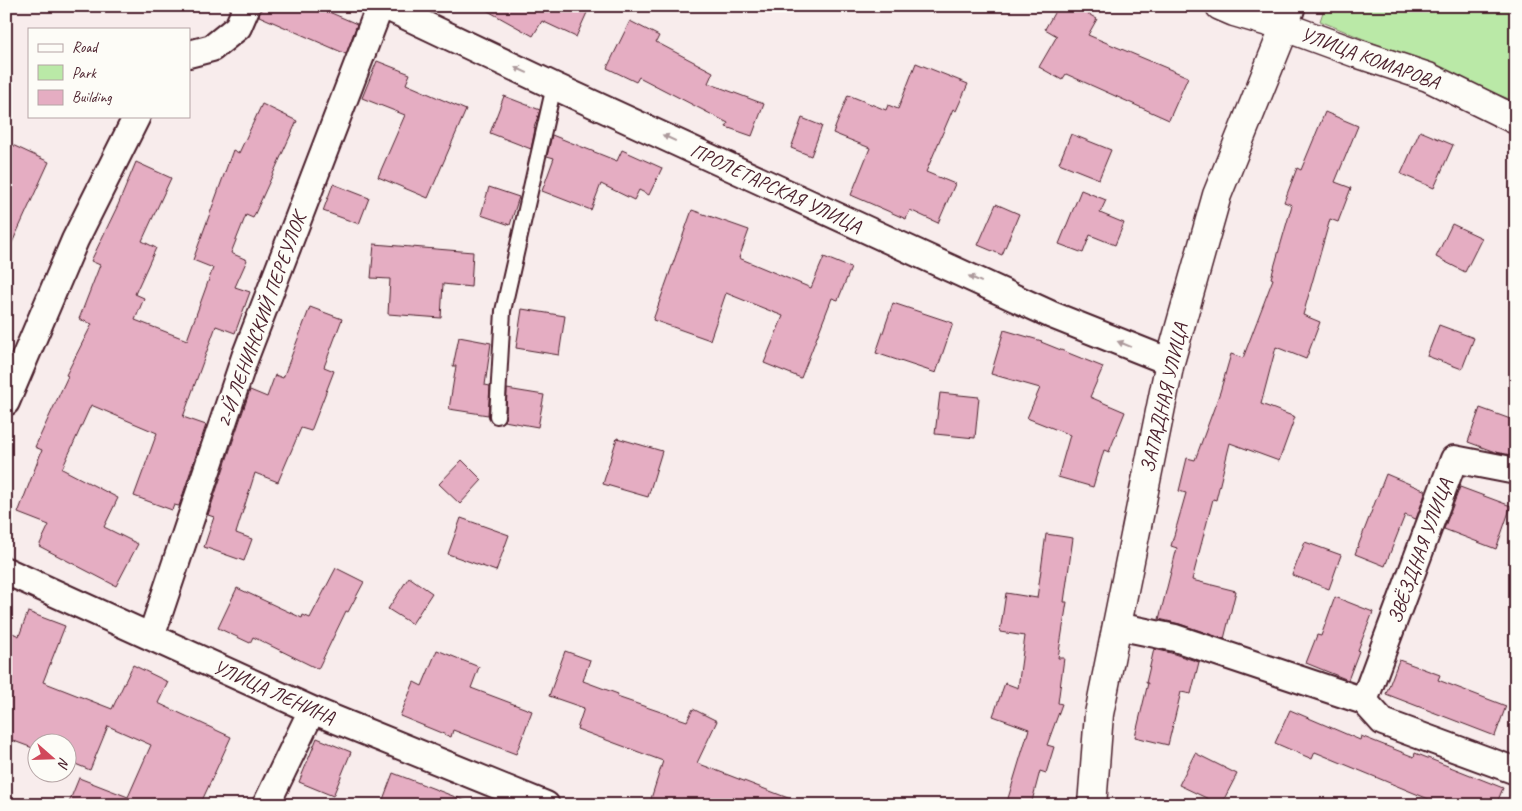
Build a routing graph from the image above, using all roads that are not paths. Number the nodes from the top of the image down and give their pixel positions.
1 (247, 6) edge
2 (380, 6) edge
3 (385, 6) edge
4 (1220, 6) edge
5 (1288, 17) edge
6 (190, 54) edge
7 (554, 86) junction
8 (136, 118) edge
9 (1516, 120) edge
10 (1170, 362) junction
11 (6, 402) edge
12 (497, 416) dead end
13 (1516, 471) edge
14 (6, 571) edge
15 (1117, 626) junction
16 (151, 638) junction
17 (1364, 701) junction
18 (312, 710) junction
19 (1516, 771) edge
20 (266, 805) edge
21 (546, 805) edge
22 (1092, 805) edge

1 - 6 street
2 - 16 street, 2-Й ЛЕНИНСКИЙ ПЕРЕУЛОК
7 -> 3 street, ПРОЛЕТАРСКАЯ УЛИЦА
4 - 5 main road, УЛИЦА КОМАРОВА
5 - 9 main road, УЛИЦА КОМАРОВА
5 - 10 main road, ЗАПАДНАЯ УЛИЦА
10 -> 7 street, ПРОЛЕТАРСКАЯ УЛИЦА
7 - 12 lane
8 - 11 street
10 - 15 main road, ЗАПАДНАЯ УЛИЦА
13 - 17 street, ЗВЁЗДНАЯ УЛИЦА
14 - 16 street, УЛИЦА ЛЕНИНА
15 - 17 street
15 - 22 main road, ЗАПАДНАЯ УЛИЦА
16 - 18 street, УЛИЦА ЛЕНИНА
17 - 19 street
18 - 20 street
18 - 21 street, УЛИЦА ЛЕНИНА

